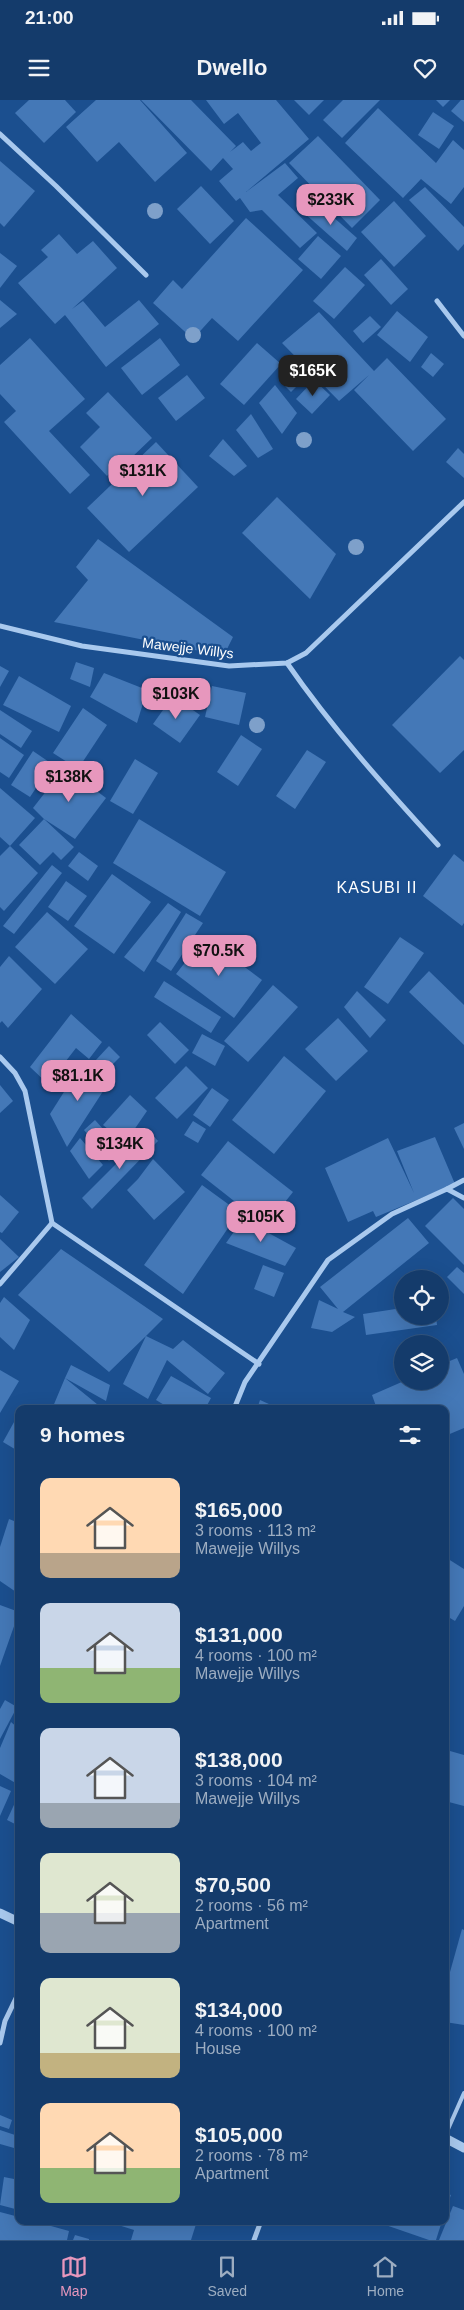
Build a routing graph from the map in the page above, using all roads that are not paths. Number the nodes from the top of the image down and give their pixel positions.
1 (0, 134) edge
2 (146, 275) dead end
3 (437, 301) dead end
4 (464, 336) edge
5 (464, 502) edge
6 (0, 626) edge
7 (287, 663) junction
8 (438, 845) dead end
9 (0, 1057) edge
10 (464, 1180) edge
11 (448, 1189) junction
12 (464, 1198) edge
13 (52, 1222) junction
14 (0, 1284) edge
15 (259, 1364) junction
16 (236, 1405) edge
17 (0, 1913) edge
18 (15, 1920) edge
19 (15, 2000) edge
20 (0, 2042) edge
21 (464, 2093) edge
22 (449, 2128) edge
23 (449, 2139) edge
24 (464, 2148) edge
25 (260, 2225) edge
26 (254, 2240) edge

1 - 2 street
3 - 4 street
5 - 7 street, Mawejje Willys
6 - 7 street, Mawejje Willys
7 - 8 street
9 - 13 street
10 - 11 street
11 - 12 street
11 - 15 street
13 - 14 street
13 - 15 street
15 - 16 street
17 - 18 street
19 - 20 street
21 - 22 lane
23 - 24 street
25 - 26 street

